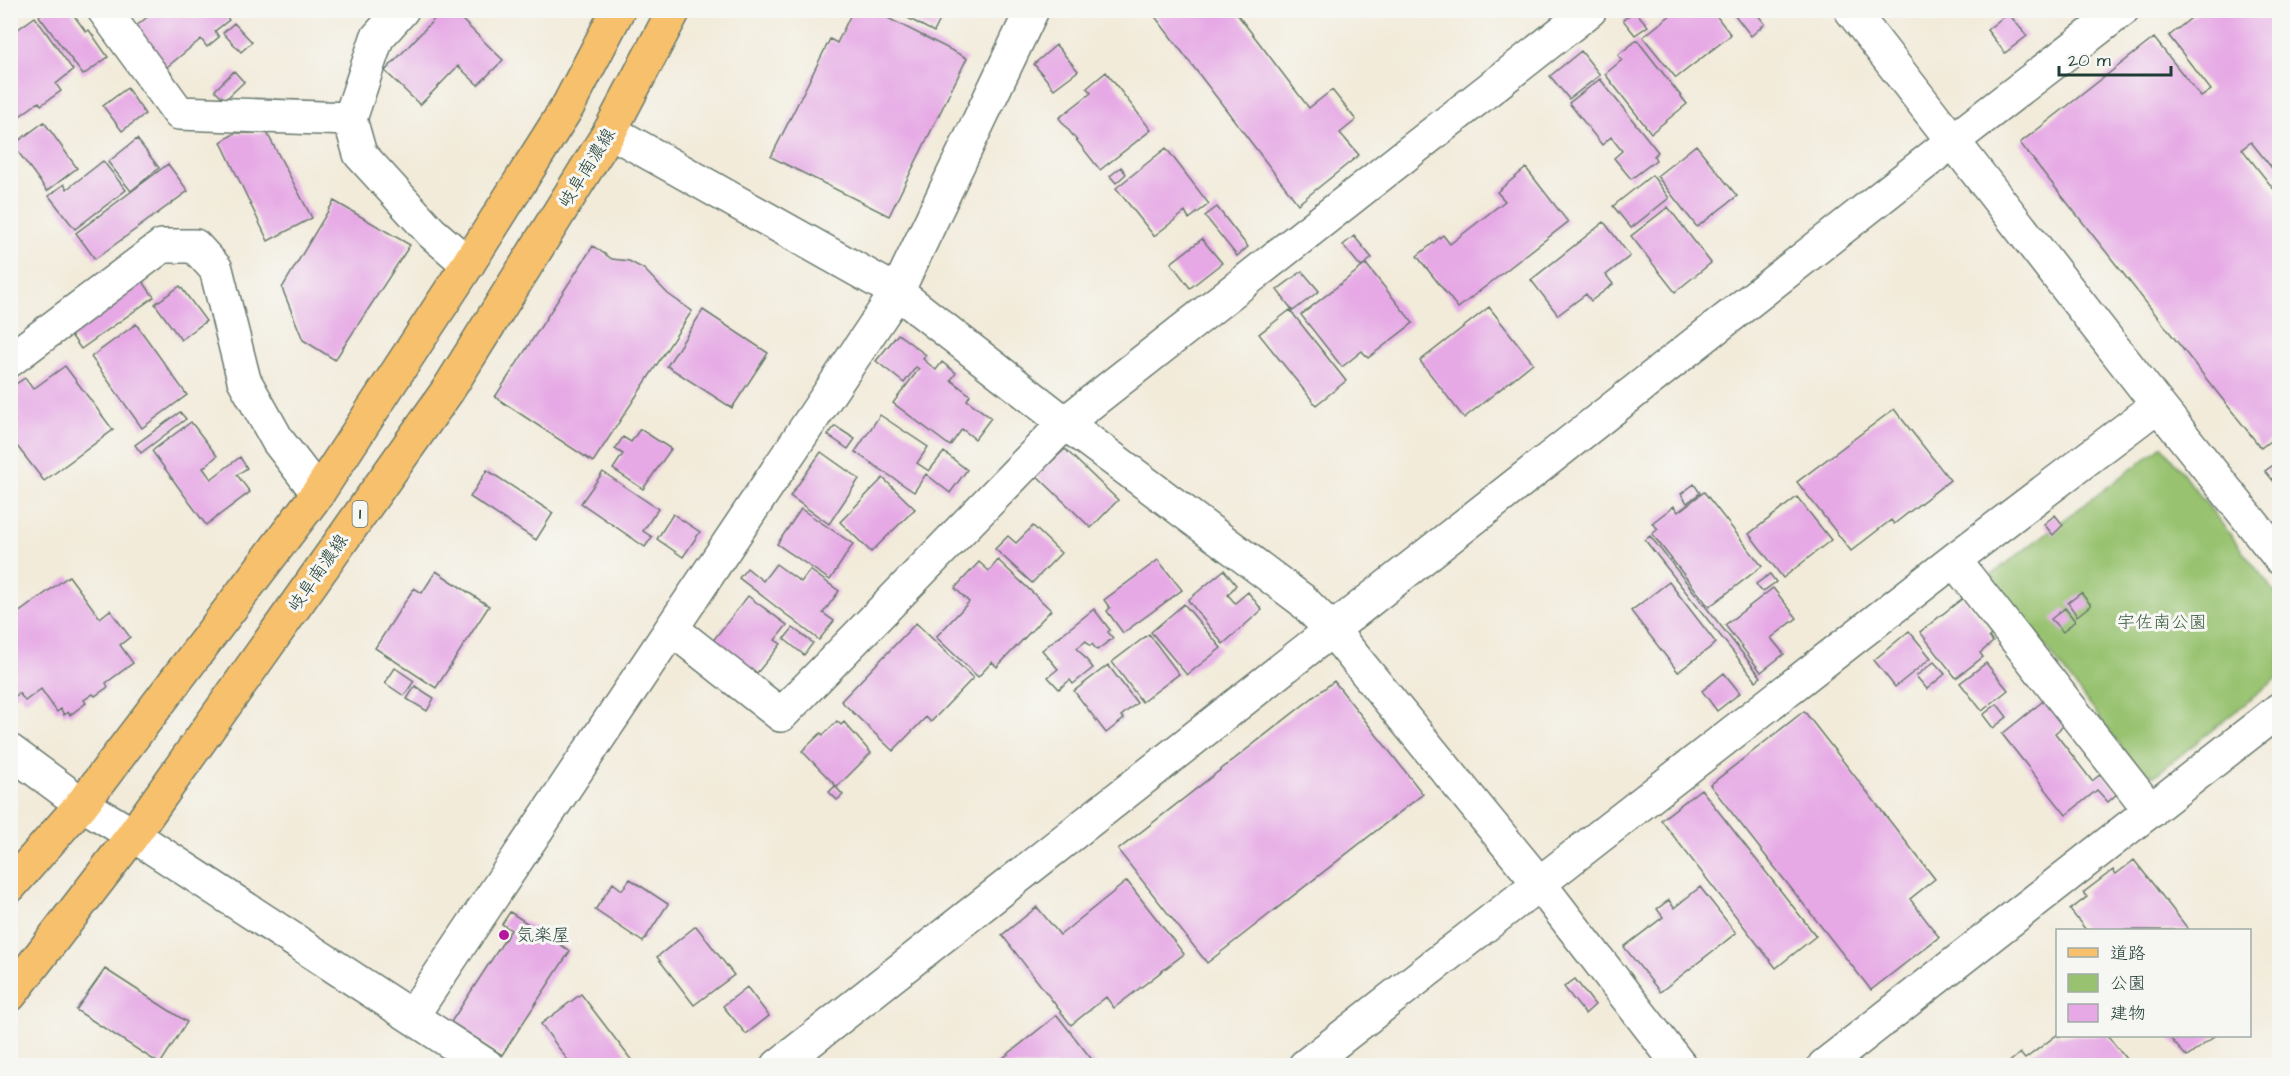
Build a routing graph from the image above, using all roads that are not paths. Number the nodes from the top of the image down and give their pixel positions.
1 (104, 10) edge
2 (402, 10) edge
3 (618, 10) edge
4 (674, 10) edge
5 (1032, 10) edge
6 (1590, 10) edge
7 (1851, 10) edge
8 (2122, 10) edge
9 (350, 119) junction
10 (610, 131) junction
11 (1954, 140) junction
12 (468, 264) junction
13 (897, 292) junction
14 (10, 360) edge
15 (2158, 405) junction
16 (1065, 423) junction
17 (318, 493) junction
18 (2280, 558) edge
19 (1954, 560) junction
20 (672, 629) junction
21 (1331, 629) junction
22 (2280, 709) edge
23 (10, 751) edge
24 (82, 804) junction
25 (2151, 812) junction
26 (133, 835) junction
27 (1538, 882) junction
28 (10, 886) edge
29 (10, 995) edge
30 (412, 1016) junction
31 (487, 1065) edge
32 (778, 1065) edge
33 (1305, 1065) edge
34 (1680, 1065) edge
35 (1824, 1065) edge

1 - 9 street
2 - 9 street
3 - 12 main road
4 - 10 main road, 岐阜南濃線 / 1
5 - 13 street
6 - 16 street
7 - 11 street
8 - 11 street
9 - 12 street
10 - 13 street
10 - 26 main road, 岐阜南濃線 / 1
11 - 15 street
11 - 21 street
12 - 17 main road
13 - 16 street
13 - 20 street
14 - 17 street
15 - 18 street
15 - 19 street
16 - 20 street
16 - 21 street
17 - 24 main road
19 - 25 street
19 - 27 street
20 - 30 street
21 - 27 street
21 - 32 street
22 - 25 street
23 - 24 street
24 - 26 street
24 - 28 main road
25 - 35 street
26 - 29 main road, 岐阜南濃線 / 1
26 - 30 street
27 - 33 street
27 - 34 street
30 - 31 street

